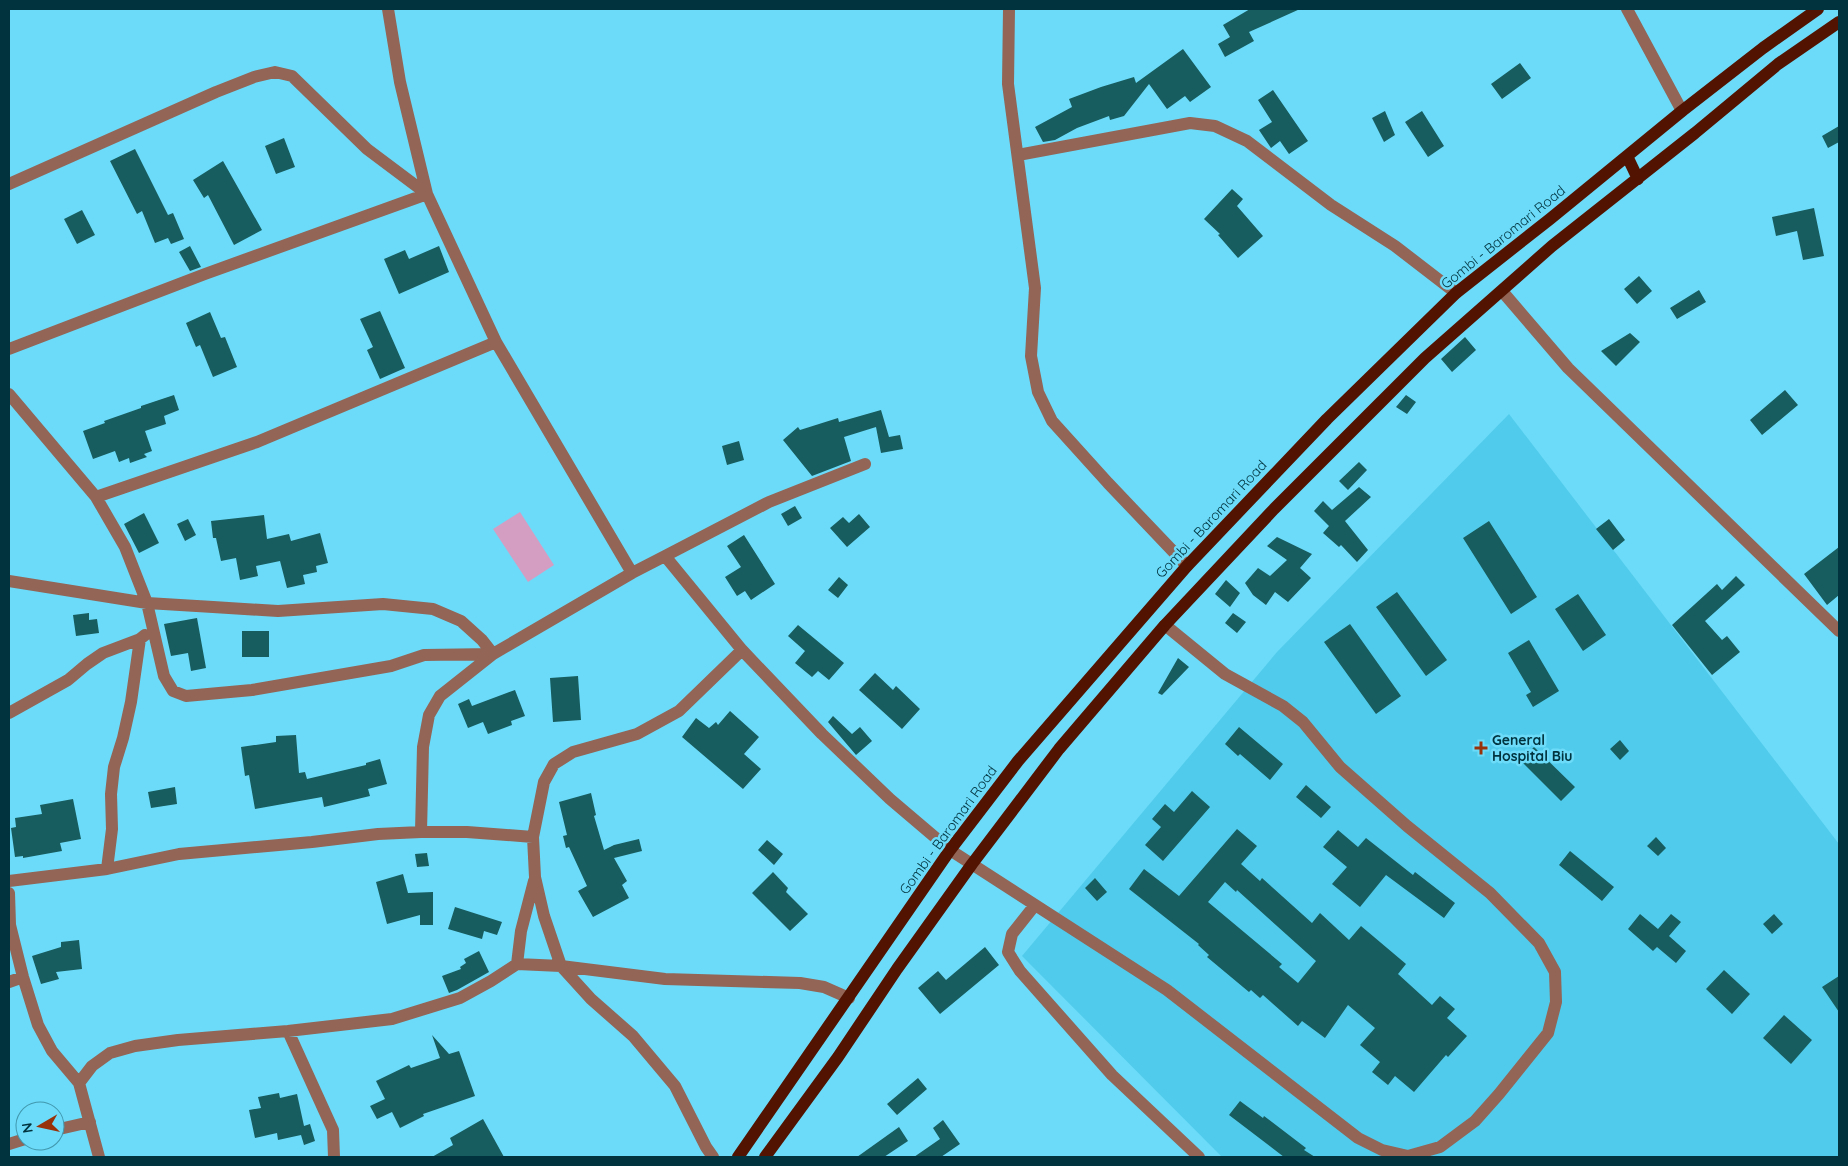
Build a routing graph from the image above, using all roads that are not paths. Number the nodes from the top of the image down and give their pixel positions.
1 (388, 9) edge
2 (1009, 9) edge
3 (1627, 9) edge
4 (1818, 9) edge
5 (1839, 22) edge
6 (1682, 112) junction
7 (1018, 155) junction
8 (1627, 156) junction
9 (1638, 179) junction
10 (9, 184) edge
11 (427, 194) junction
12 (1502, 291) junction
13 (1456, 293) junction
14 (496, 342) junction
15 (9, 349) edge
16 (9, 394) edge
17 (865, 464) dead end
18 (96, 497) junction
19 (665, 556) junction
20 (1187, 566) junction
21 (632, 573) junction
22 (9, 581) edge
23 (147, 603) junction
24 (1165, 625) junction
25 (154, 628) junction
26 (1839, 630) edge
27 (140, 639) junction
28 (742, 650) junction
29 (493, 654) junction
30 (9, 713) edge
31 (421, 832) junction
32 (533, 836) junction
33 (950, 850) junction
34 (972, 864) junction
35 (107, 869) junction
36 (535, 877) junction
37 (9, 880) edge
38 (9, 892) edge
39 (1035, 905) junction
40 (517, 964) junction
41 (562, 966) junction
42 (23, 977) junction
43 (9, 982) edge
44 (849, 998) junction
45 (288, 1031) junction
46 (79, 1083) junction
47 (90, 1122) junction
48 (65, 1128) edge
49 (99, 1157) edge
50 (334, 1157) edge
51 (713, 1157) edge
52 (738, 1157) edge
53 (765, 1157) edge
54 (1199, 1157) edge

1 - 11 street
2 - 7 street
3 - 6 street
4 - 6 main road, Gombi - Baromari Road
5 - 9 main road
6 - 8 main road, Gombi - Baromari Road
7 - 13 street
7 - 20 street
8 - 9 main road
8 - 13 main road, Gombi - Baromari Road
9 - 12 main road
10 - 11 street
11 - 14 street
11 - 15 street
12 - 24 main road
12 - 26 street
13 - 20 main road, Gombi - Baromari Road
14 - 18 street
14 - 21 street
16 - 18 street
17 - 19 street
18 - 23 street
19 - 21 street
19 - 28 street
20 - 33 main road, Gombi - Baromari Road
21 - 29 street
22 - 23 street
23 - 25 street
23 - 29 street
24 - 34 main road
24 - 39 street
25 - 27 street
25 - 29 street
27 - 30 street
27 - 35 street
28 - 32 street
28 - 33 street
29 - 31 street
31 - 32 street
31 - 35 street
32 - 36 street
33 - 34 street
33 - 44 main road, Gombi - Baromari Road
34 - 39 street
34 - 53 main road
35 - 37 street
36 - 40 street
36 - 41 street
38 - 42 street
39 - 54 street
40 - 41 street
40 - 45 street
41 - 44 street
41 - 51 street
42 - 43 street
42 - 46 street
44 - 52 main road, Gombi - Baromari Road
45 - 46 street
45 - 50 street
46 - 47 street
47 - 48 street
47 - 49 street

